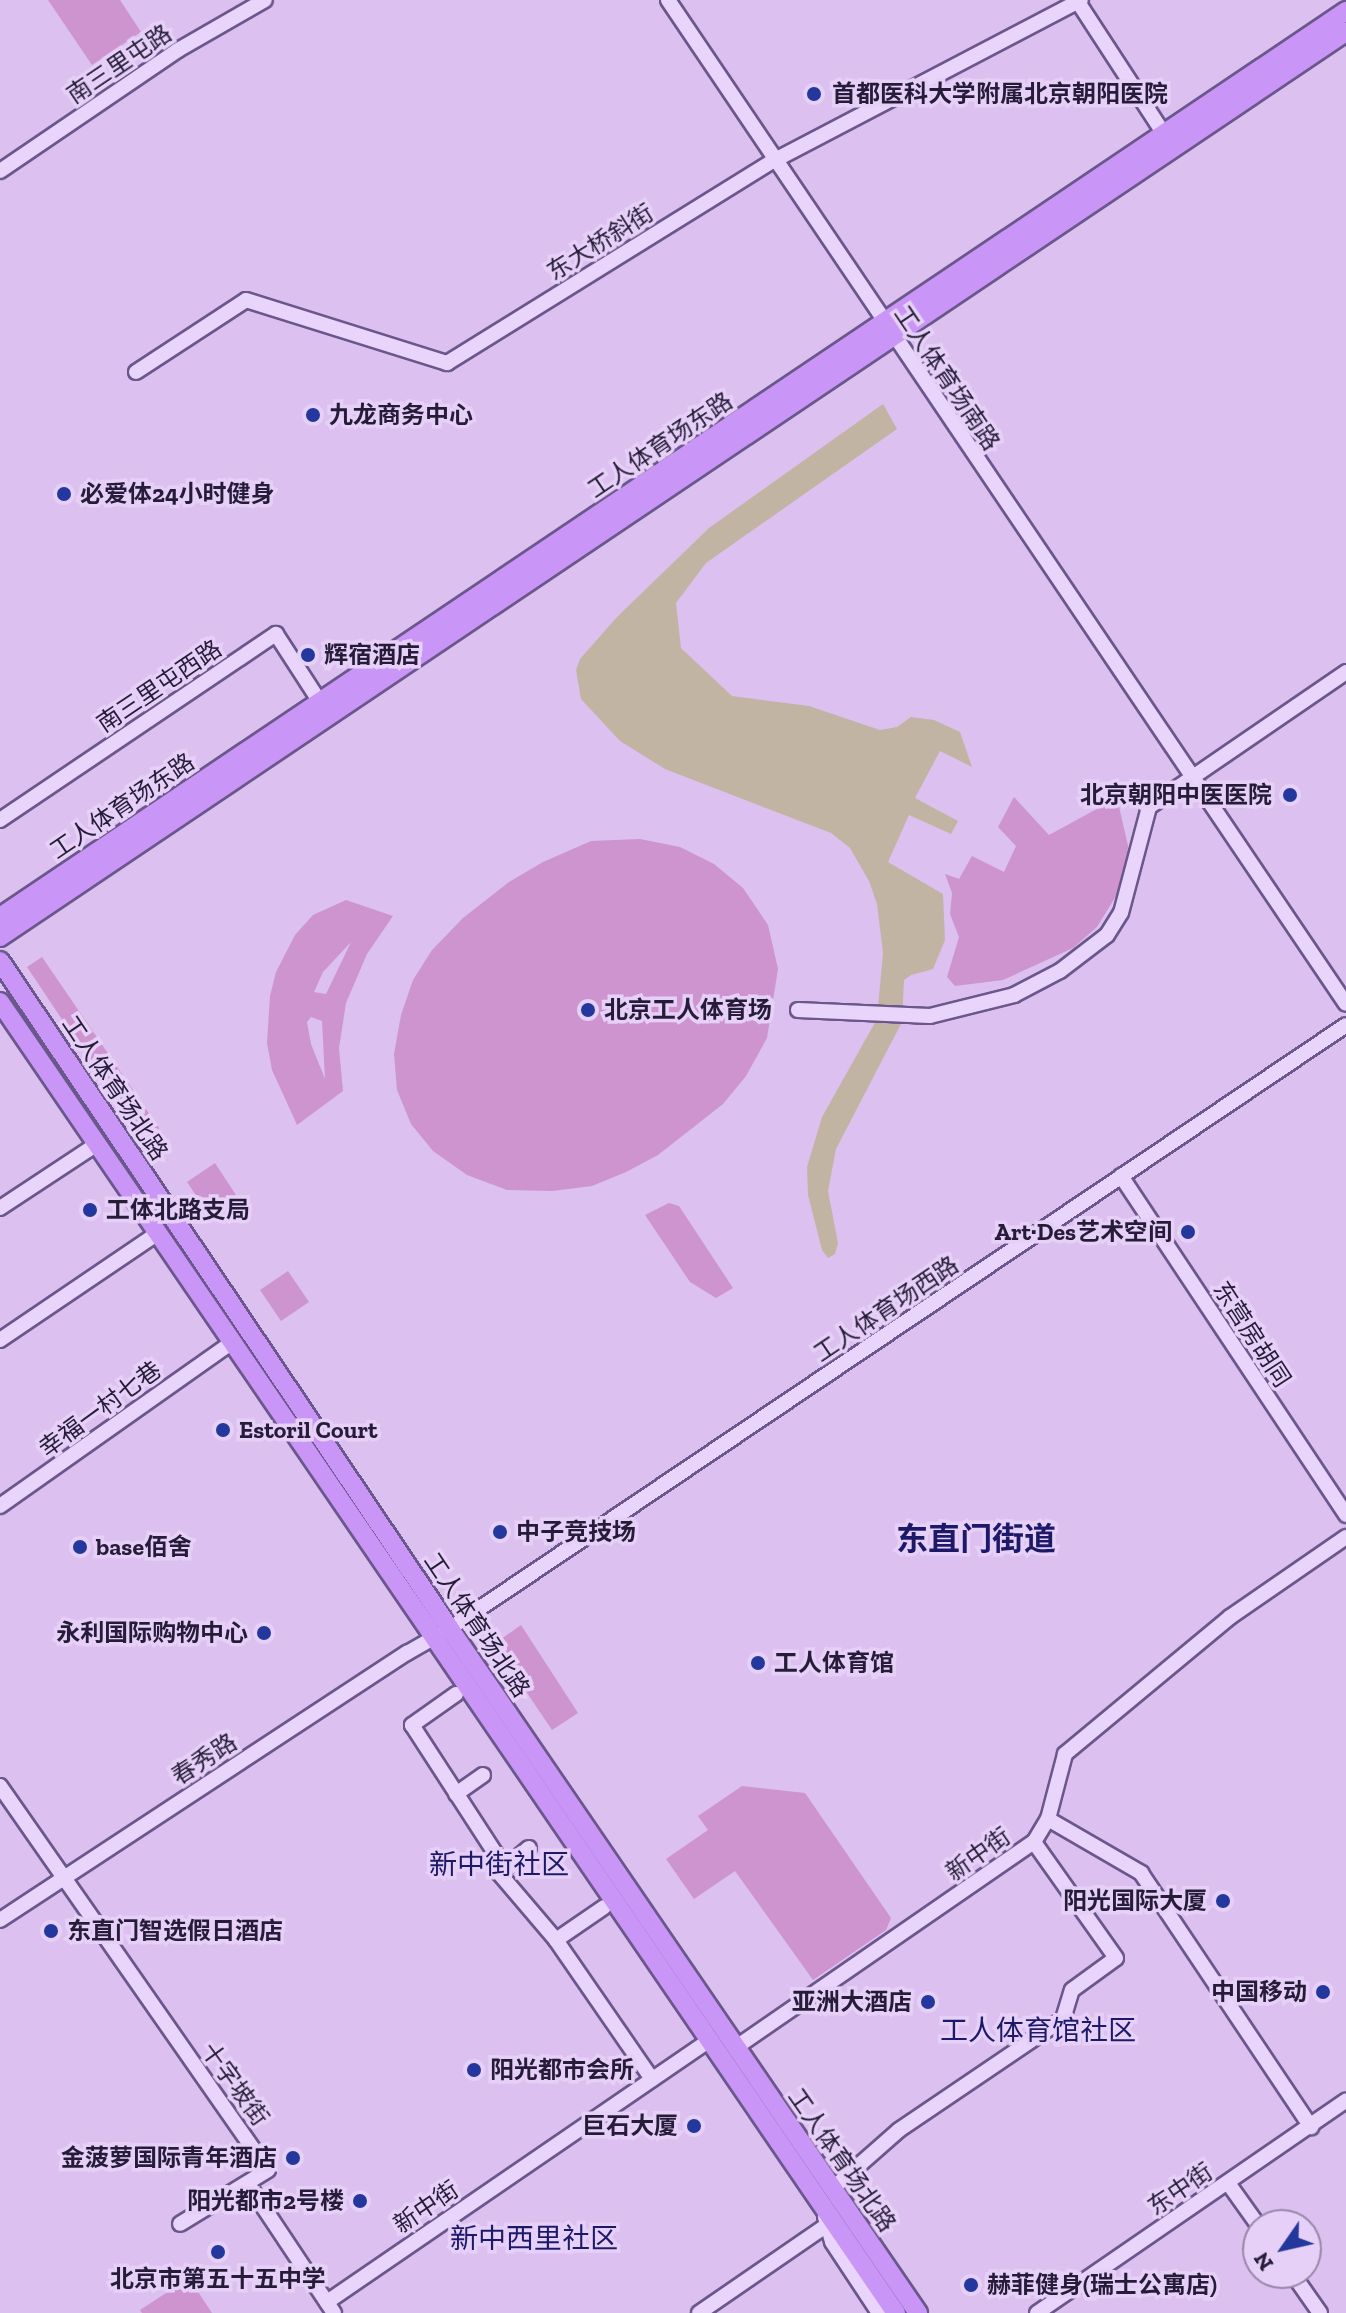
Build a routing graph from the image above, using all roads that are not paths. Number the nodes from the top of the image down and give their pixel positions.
1 (265, 0) edge
2 (668, 0) edge
3 (1079, 1) edge
4 (1346, 11) edge
5 (1346, 32) edge
6 (1346, 45) edge
7 (1302, 61) junction
8 (1164, 134) junction
9 (775, 160) junction
10 (0, 171) edge
11 (888, 330) junction
12 (136, 372) dead end
13 (1346, 672) edge
14 (320, 702) junction
15 (1194, 778) junction
16 (0, 820) edge
17 (0, 917) edge
18 (0, 937) edge
19 (0, 961) edge
20 (0, 1002) edge
21 (1346, 1004) edge
22 (798, 1010) dead end
23 (1346, 1025) edge
24 (97, 1144) junction
25 (1121, 1176) junction
26 (0, 1208) edge
27 (158, 1233) junction
28 (0, 1340) edge
29 (225, 1347) dead end
30 (0, 1506) edge
31 (1346, 1515) edge
32 (1346, 1537) edge
33 (442, 1633) junction
34 (456, 1694) dead end
35 (483, 1775) dead end
36 (0, 1786) edge
37 (456, 1794) junction
38 (1048, 1819) junction
39 (1034, 1842) junction
40 (529, 1848) dead end
41 (499, 1873) junction
42 (64, 1878) junction
43 (604, 1907) dead end
44 (0, 1920) edge
45 (556, 1940) junction
46 (709, 2040) junction
47 (735, 2048) junction
48 (652, 2079) junction
49 (1346, 2101) edge
50 (1311, 2127) junction
51 (1228, 2183) junction
52 (248, 2184) junction
53 (827, 2196) junction
54 (1247, 2209) edge
55 (180, 2224) dead end
56 (827, 2225) junction
57 (1303, 2289) edge
58 (331, 2307) edge
59 (699, 2313) edge
60 (879, 2313) edge
61 (896, 2313) edge
62 (918, 2313) edge
63 (1037, 2313) edge
64 (1320, 2313) edge

1 - 10 street, 南三里屯路
2 - 9 street, 工人体育场南路
3 - 8 street
3 - 9 street, 东大桥斜街
4 - 8 main road, 工人体育场东路
5 - 7 main road, 工人体育场东路
6 - 7 main road
7 - 11 main road, 工人体育场东路
8 - 11 main road, 工人体育场东路
9 - 11 street, 工人体育场南路
9 - 12 street, 东大桥斜街
11 - 14 main road, 工人体育场东路
11 - 15 street, 工人体育场南路
11 - 18 main road, 工人体育场东路
13 - 15 street
14 - 16 street, 南三里屯西路
14 - 17 main road, 工人体育场东路
15 - 21 street, 工人体育场南路
15 - 22 street
19 - 33 main road, 工人体育场北路
20 - 24 main road, 工人体育场北路
23 - 25 street, 工人体育场西路
24 - 26 street
24 - 27 main road, 工人体育场北路
25 - 31 street, 东营房胡同
25 - 33 street, 工人体育场西路
27 - 28 street
27 - 33 main road, 工人体育场北路
29 - 30 street, 幸福一村七巷
32 - 38 street, 新中街
33 - 42 street, 春秀路
33 - 46 main road, 工人体育场北路
33 - 47 main road, 工人体育场北路
34 - 37 street
35 - 37 street
36 - 42 street
37 - 41 street
38 - 39 street, 新中街
38 - 50 street
39 - 47 street, 新中街
39 - 53 street
40 - 41 street
41 - 45 street
42 - 44 street, 春秀路
42 - 52 street, 十字坡街
43 - 45 street
45 - 48 street
46 - 48 street, 新中街
46 - 53 main road, 工人体育场北路
47 - 53 main road, 工人体育场北路
48 - 58 street, 新中街
49 - 50 street, 东中街
50 - 51 street, 东中街
51 - 54 street
51 - 63 street, 东中街
52 - 55 street
52 - 58 street
53 - 56 street, 工人体育场北路
53 - 61 main road, 工人体育场北路
53 - 62 main road, 工人体育场北路
56 - 59 street
56 - 60 street, 工人体育场北路
57 - 64 street

